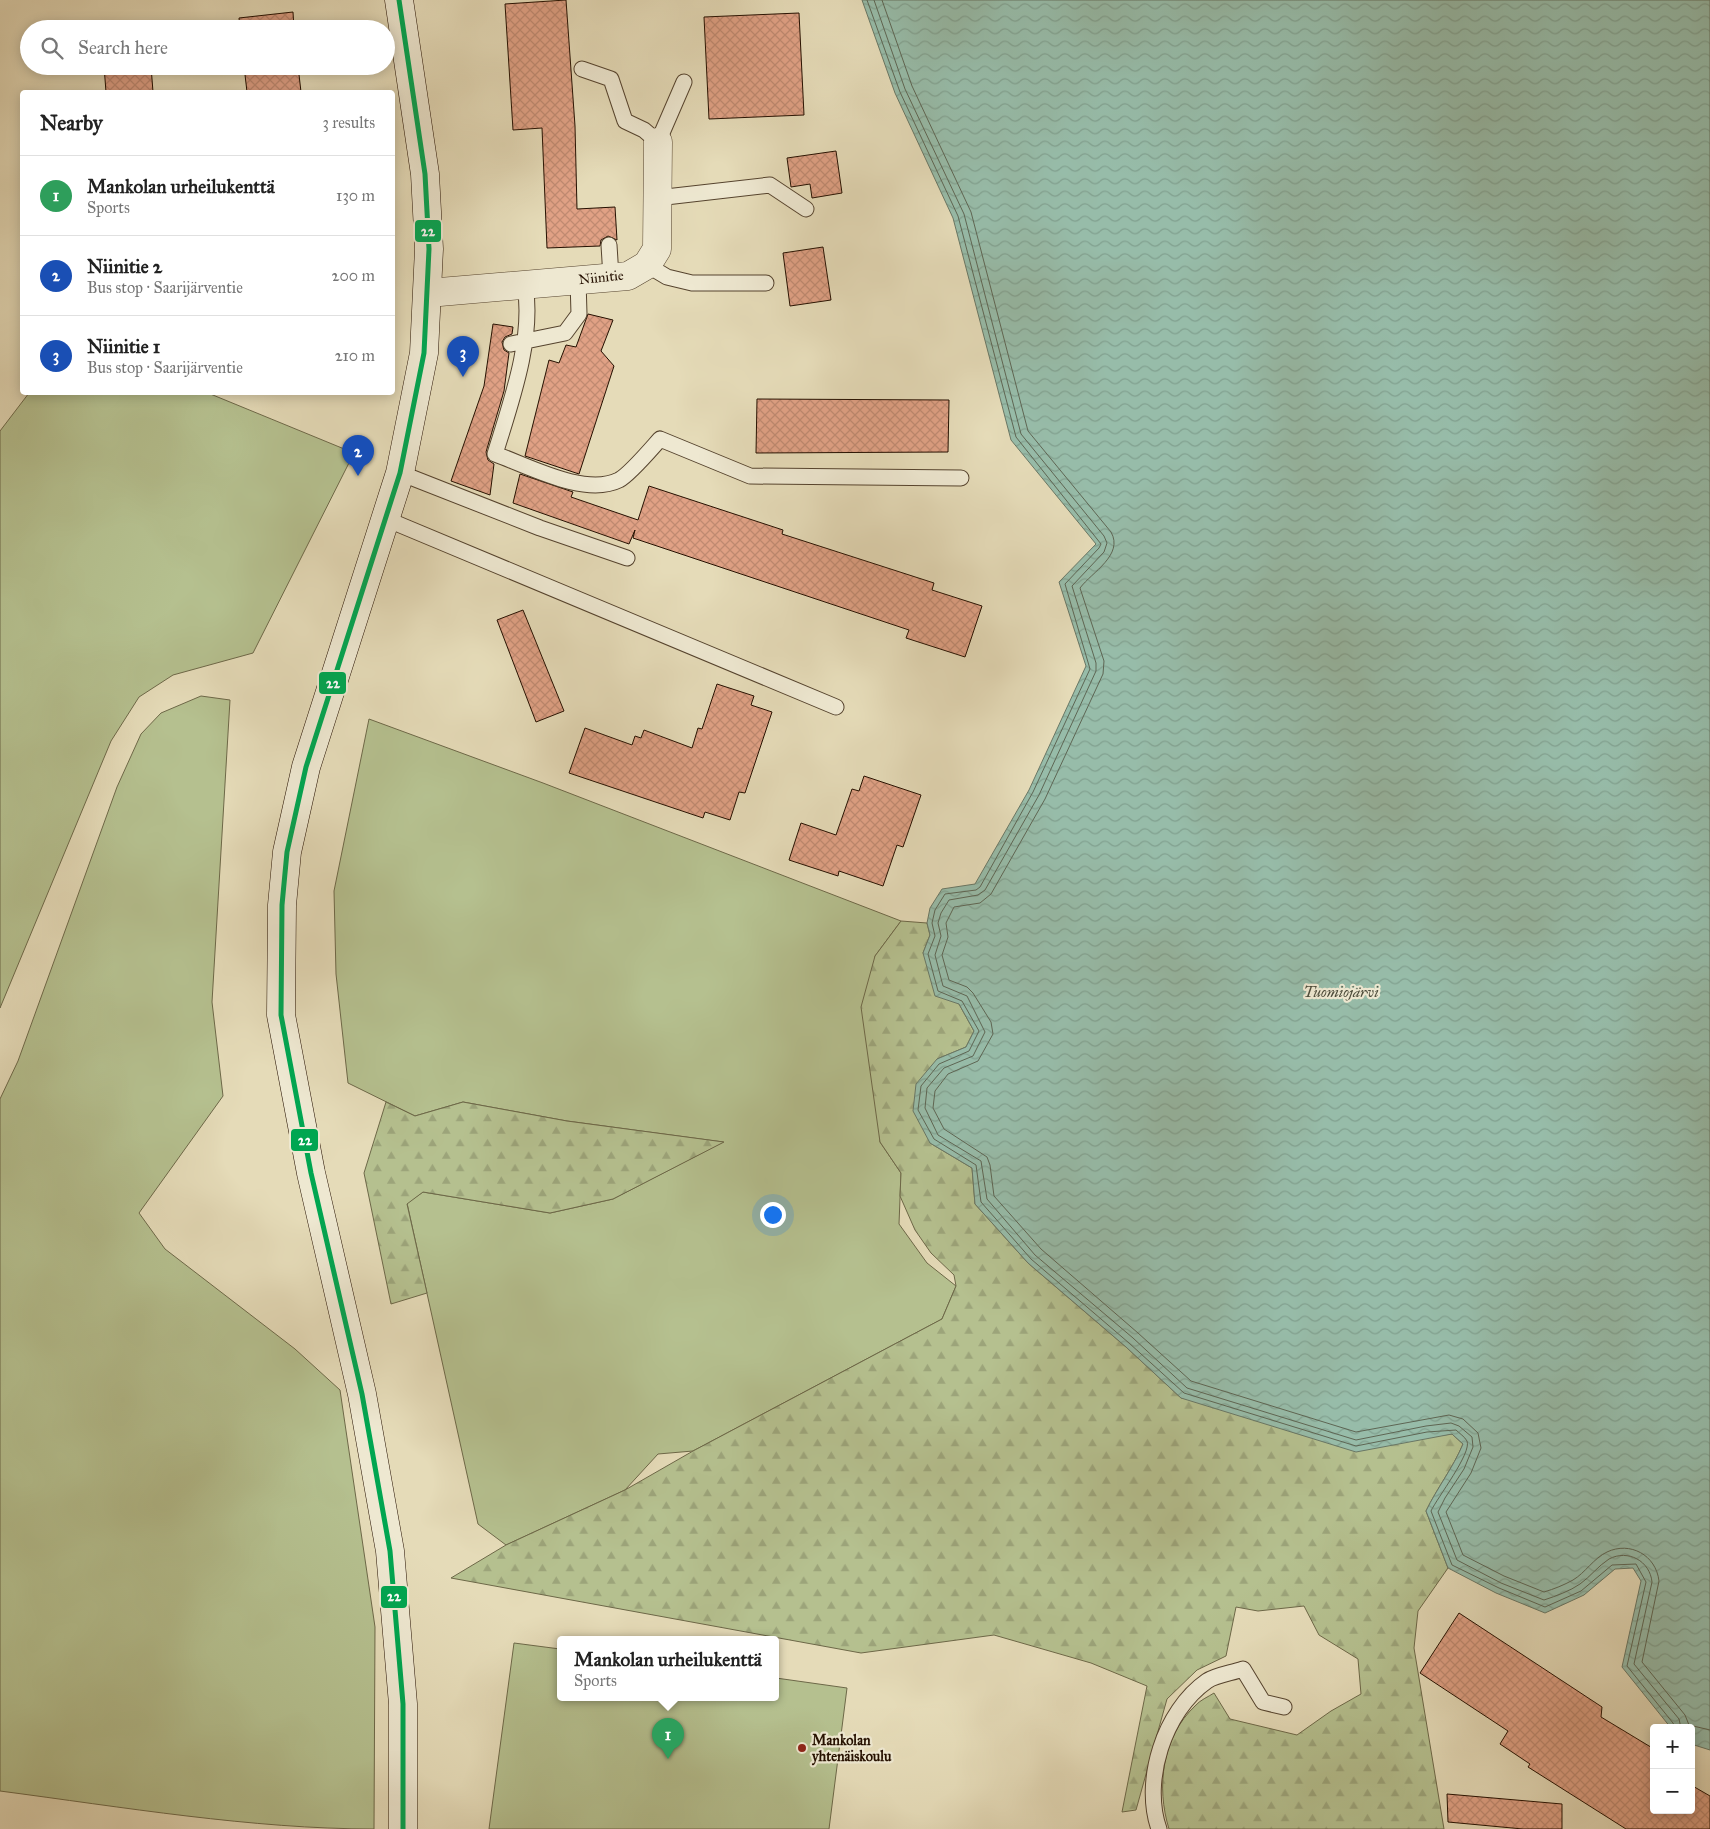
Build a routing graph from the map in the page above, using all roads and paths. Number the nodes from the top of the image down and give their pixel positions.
1 (399, 0) edge
2 (582, 69) dead end
3 (684, 82) dead end
4 (658, 142) junction
5 (657, 198) junction
6 (806, 209) dead end
7 (608, 245) dead end
8 (647, 265) junction
9 (611, 277) junction
10 (578, 280) junction
11 (766, 283) dead end
12 (525, 284) junction
13 (428, 293) junction
14 (517, 342) junction
15 (400, 474) junction
16 (961, 478) dead end
17 (386, 519) junction
18 (627, 558) dead end
19 (836, 707) dead end
20 (1284, 1708) dead end
21 (403, 1829) edge
22 (1159, 1829) edge

1 - 13 main road
2 - 4 lane
3 - 4 lane
4 - 5 main road
5 - 6 lane
5 - 8 main road
7 - 9 lane
8 - 9 main road, Niinitie
8 - 11 lane
9 - 10 main road, Niinitie
10 - 12 main road, Niinitie
10 - 14 lane
12 - 13 main road, Niinitie
12 - 14 lane
13 - 15 main road
14 - 16 lane
15 - 17 main road
15 - 18 lane
17 - 19 lane
17 - 21 main road
20 - 22 lane

